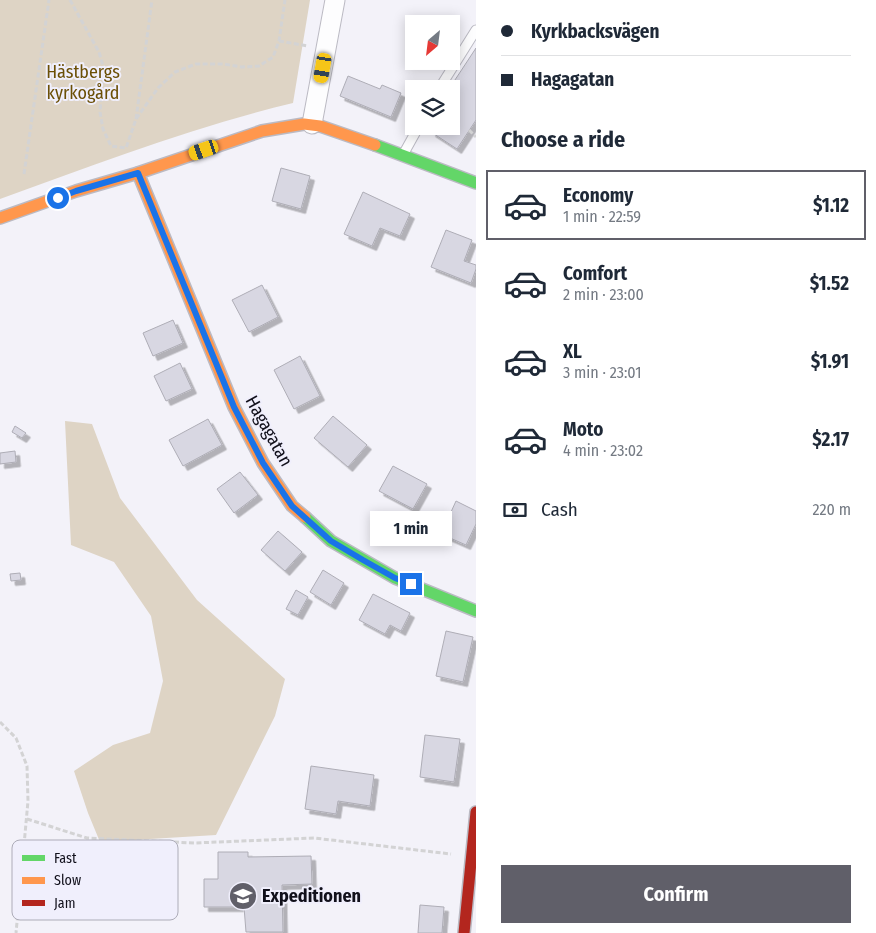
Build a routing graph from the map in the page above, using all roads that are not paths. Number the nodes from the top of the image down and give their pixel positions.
1 (335, 0) edge
2 (476, 30) edge
3 (445, 80) edge
4 (312, 124) junction
5 (413, 135) edge
6 (402, 156) junction
7 (138, 173) junction
8 (476, 183) edge
9 (0, 218) edge
10 (476, 611) edge
11 (476, 812) edge
12 (475, 827) edge
13 (464, 933) edge

1 - 4 street
2 - 3 lane
4 - 6 street
4 - 7 street
5 - 6 lane
6 - 8 street
7 - 9 street
7 - 10 street, Hagagatan
11 - 12 street
12 - 13 street

